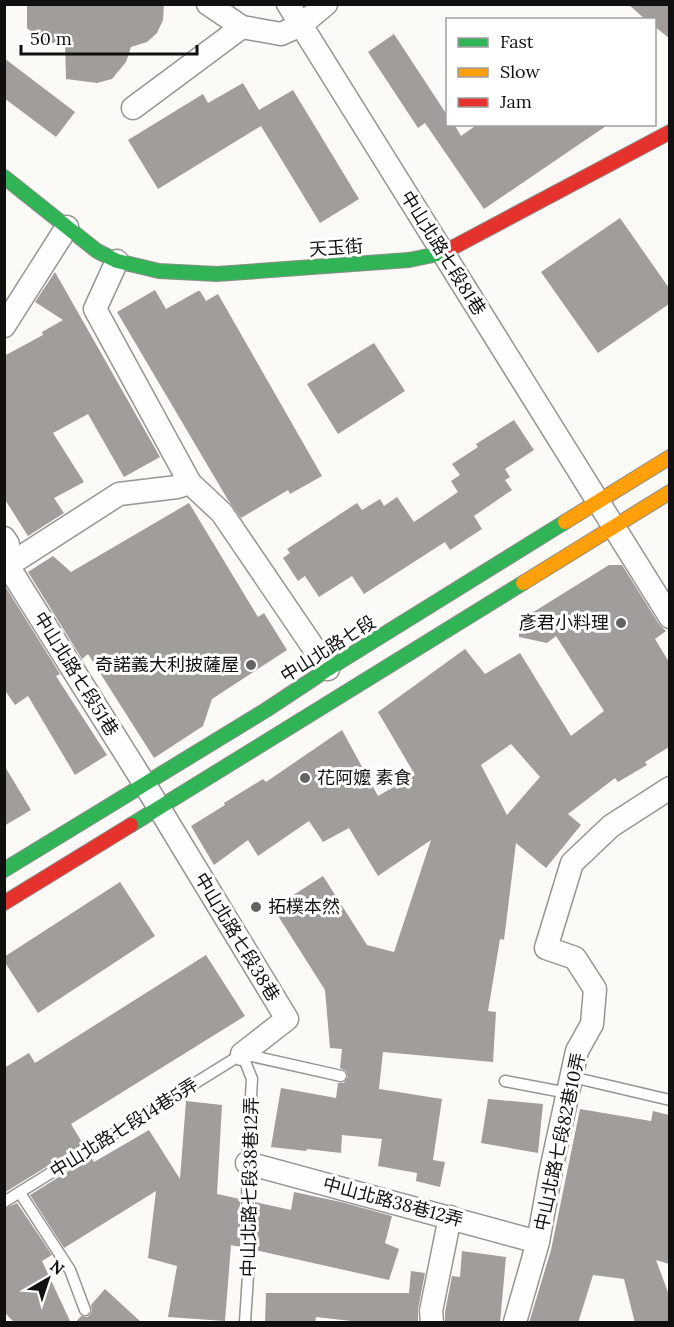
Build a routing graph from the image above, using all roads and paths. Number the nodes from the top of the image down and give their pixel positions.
1 (208, 4) edge
2 (288, 4) edge
3 (326, 4) edge
4 (301, 25) junction
5 (242, 27) junction
6 (133, 108) dead end
7 (669, 132) edge
8 (4, 177) edge
9 (67, 227) junction
10 (443, 253) junction
11 (117, 261) junction
12 (4, 326) edge
13 (669, 457) edge
14 (190, 483) junction
15 (669, 492) edge
16 (597, 502) junction
17 (613, 527) junction
18 (4, 537) edge
19 (6, 567) edge
20 (669, 617) edge
21 (328, 669) junction
22 (144, 783) junction
23 (669, 788) edge
24 (159, 807) junction
25 (4, 870) edge
26 (4, 903) edge
27 (242, 1054) junction
28 (341, 1076) dead end
29 (505, 1081) dead end
30 (570, 1085) junction
31 (669, 1100) edge
32 (247, 1163) junction
33 (20, 1193) junction
34 (4, 1202) edge
35 (450, 1217) junction
36 (538, 1242) junction
37 (85, 1310) dead end
38 (245, 1323) edge
39 (432, 1323) edge
40 (515, 1323) edge

1 - 5 street
2 - 4 street, 中山北路七段81巷
3 - 4 street
4 - 5 street
4 - 10 street, 中山北路七段81巷
5 - 6 street
7 - 10 main road, 天玉街
8 - 9 main road, 天玉街
9 - 11 main road, 天玉街
9 - 12 street
10 - 11 main road, 天玉街
10 - 16 street, 中山北路七段81巷
11 - 14 street
13 - 16 main road, 中山北路七段
14 - 19 street
14 - 21 street
15 - 17 main road
16 - 17 street, 中山北路七段81巷
16 - 21 main road, 中山北路七段
17 - 20 street, 中山北路七段81巷
17 - 24 main road
18 - 19 street, 中山北路七段51巷
19 - 22 street, 中山北路七段51巷
21 - 22 main road, 中山北路七段
22 - 24 street, 中山北路七段51巷
22 - 25 main road, 中山北路七段
23 - 30 street, 中山北路七段82巷10弄
24 - 26 main road
24 - 27 street, 中山北路七段38巷
27 - 28 lane
27 - 32 lane, 中山北路七段38巷12弄
27 - 33 lane, 中山北路七段14巷5弄
29 - 30 lane
30 - 31 lane
30 - 36 street, 中山北路七段82巷10弄
32 - 35 street, 中山北路38巷12弄
32 - 38 lane, 中山北路七段38巷12弄
33 - 34 lane, 中山北路七段14巷5弄
33 - 37 lane
35 - 36 street, 中山北路38巷12弄
35 - 39 street
36 - 40 street, 中山北路七段82巷10弄

